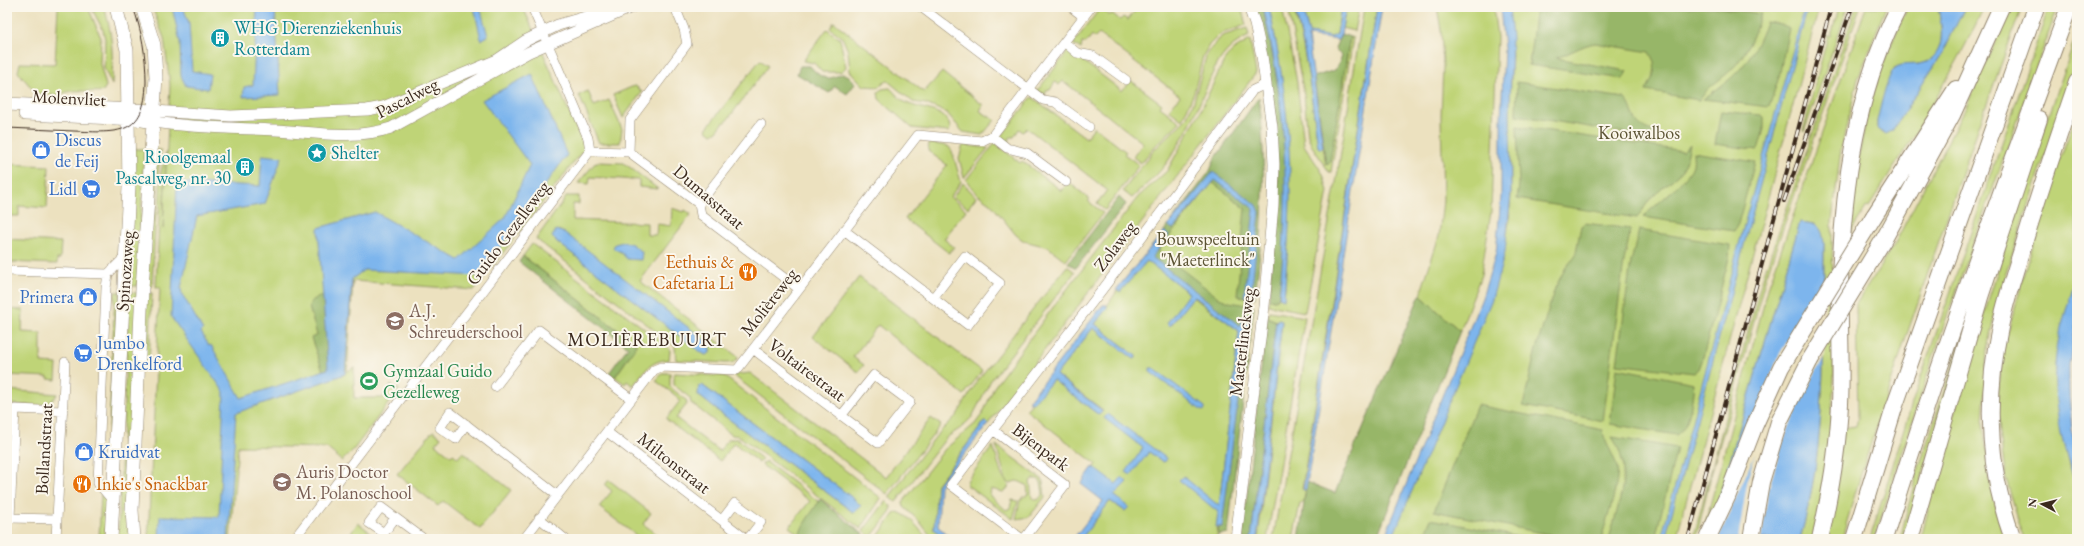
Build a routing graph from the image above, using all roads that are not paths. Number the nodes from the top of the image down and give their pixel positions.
1 (116, 7) edge
2 (142, 7) edge
3 (532, 7) edge
4 (616, 7) edge
5 (632, 7) edge
6 (675, 7) edge
7 (921, 7) edge
8 (1071, 7) edge
9 (1091, 7) edge
10 (1248, 7) edge
11 (1899, 7) edge
12 (2000, 7) edge
13 (2036, 7) edge
14 (2069, 7) edge
15 (2074, 7) edge
16 (1084, 16) junction
17 (541, 29) junction
18 (1064, 42) junction
19 (548, 44) junction
20 (1974, 65) junction
21 (1126, 80) dead end
22 (2077, 82) edge
23 (1266, 84) junction
24 (1028, 89) junction
25 (7, 104) edge
26 (7, 113) edge
27 (129, 114) junction
28 (154, 116) junction
29 (761, 124) dead end
30 (1089, 127) dead end
31 (992, 136) junction
32 (590, 151) junction
33 (629, 152) junction
34 (1066, 182) dead end
35 (699, 204) junction
36 (844, 230) junction
37 (126, 256) junction
38 (7, 271) edge
39 (108, 274) junction
40 (799, 289) junction
41 (932, 298) junction
42 (753, 349) junction
43 (65, 362) dead end
44 (495, 387) dead end
45 (631, 399) junction
46 (63, 410) junction
47 (841, 416) junction
48 (466, 424) dead end
49 (993, 430) junction
50 (607, 432) junction
51 (557, 494) junction
52 (113, 501) junction
53 (395, 518) dead end
54 (539, 518) junction
55 (56, 519) junction
56 (722, 520) junction
57 (56, 539) edge
58 (111, 539) edge
59 (134, 539) edge
60 (294, 539) edge
61 (424, 539) edge
62 (524, 539) edge
63 (565, 539) edge
64 (747, 539) edge
65 (1023, 539) edge
66 (1236, 539) edge
67 (1707, 539) edge
68 (1751, 539) edge
69 (1820, 539) edge
70 (1854, 539) edge
71 (1884, 539) edge
72 (1910, 539) edge
73 (2013, 539) edge

1 - 27 main road, Spinozaweg
2 - 28 main road, Spinozaweg
3 - 17 street
4 - 17 street, Pascalweg
5 - 19 street, Pascalweg
6 - 33 street
7 - 24 street
8 - 16 street
9 - 16 street
10 - 23 street, Maeterlinckweg
11 - 69 highway
12 - 20 highway
13 - 70 highway
14 - 71 highway
15 - 72 highway
16 - 18 street
17 - 19 street
17 - 28 street, Pascalweg
18 - 21 street
18 - 24 street
19 - 28 street, Pascalweg
19 - 32 street
20 - 67 highway, bridge
20 - 68 highway, bridge
22 - 73 highway
23 - 49 street, Zolaweg
23 - 66 street, Maeterlinckweg
24 - 30 street
24 - 31 street
25 - 27 main road, Molenvliet
26 - 27 main road, Molenvliet
27 - 28 main road
27 - 37 main road, Spinozaweg
28 - 59 main road, Spinozaweg
29 - 35 street
31 - 34 street
31 - 36 street, Molièreweg
32 - 33 street
32 - 60 street, Guido Gezelleweg
33 - 35 street, Dumasstraat
35 - 40 street, Dumasstraat
36 - 40 street, Molièreweg
36 - 41 street
37 - 39 street, Spinozaweg
37 - 52 main road, Spinozaweg
38 - 39 street
39 - 52 street, Spinozaweg
40 - 42 street, Molièreweg
41 - 41 street
42 - 45 street, Molièreweg
42 - 47 street, Voltairestraat
43 - 46 street, Bollandstraat
44 - 45 street
45 - 50 street, Molièreweg
46 - 55 street, Bollandstraat
46 - 55 street
47 - 47 street, Voltairestraat
48 - 51 street
49 - 65 street, Bijenpark
49 - 65 street, Bijenpark
50 - 51 street, Molièreweg
50 - 56 street, Miltonstraat
51 - 54 street, Molièreweg
52 - 58 main road, Spinozaweg
53 - 61 street
54 - 62 street, Molièreweg
54 - 63 street
55 - 57 street, Bollandstraat
56 - 64 street, Miltonstraat
56 - 64 street, Miltonstraat

